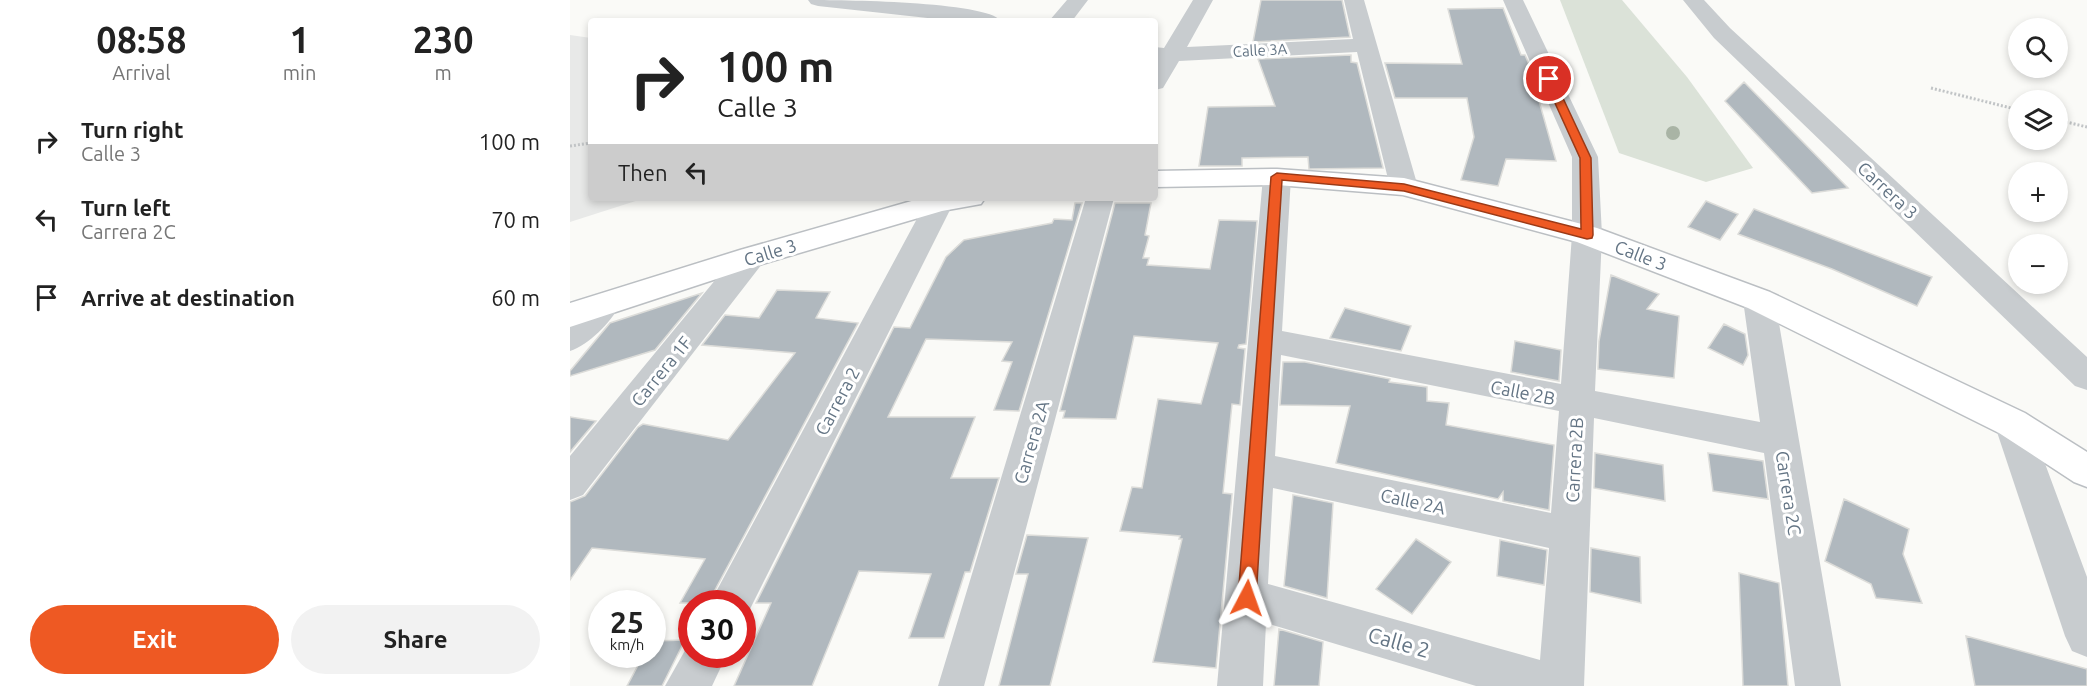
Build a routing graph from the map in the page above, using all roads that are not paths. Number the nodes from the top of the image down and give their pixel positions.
1 (818, 0) edge
2 (1077, 0) edge
3 (1203, 0) edge
4 (1354, 0) edge
5 (1513, 0) edge
6 (1693, 0) edge
7 (867, 2) edge
8 (981, 18) edge
9 (1062, 18) edge
10 (1366, 45) junction
11 (1163, 54) edge
12 (1158, 72) edge
13 (1277, 177) junction
14 (1158, 179) edge
15 (1404, 187) junction
16 (943, 201) edge
17 (949, 201) edge
18 (1099, 201) edge
19 (1587, 235) junction
20 (751, 257) junction
21 (1759, 300) junction
22 (603, 305) junction
23 (570, 315) edge
24 (570, 339) edge
25 (1265, 340) junction
26 (2087, 377) edge
27 (1578, 403) junction
28 (2012, 423) junction
29 (1780, 441) junction
30 (1256, 468) junction
31 (2087, 471) edge
32 (570, 484) edge
33 (1570, 535) junction
34 (738, 590) edge
35 (1247, 598) junction
36 (2087, 636) edge
37 (698, 668) edge
38 (688, 686) edge
39 (961, 686) edge
40 (1240, 686) edge
41 (1552, 686) edge
42 (1561, 686) edge
43 (1818, 686) edge

1 - 7 street
2 - 9 street
3 - 11 street
4 - 10 street
5 - 19 street
6 - 26 street, Carrera 3
7 - 8 street
10 - 11 street, Calle 3A
10 - 15 street
11 - 12 street
13 - 14 main road, Calle 3
13 - 15 main road, Calle 3
13 - 25 street
15 - 19 main road, Calle 3
16 - 20 main road, Calle 3
17 - 34 street, Carrera 2
18 - 39 street, Carrera 2A
19 - 21 main road, Calle 3
19 - 27 street, Carrera 2B
20 - 22 main road, Calle 3
20 - 32 street, Carrera 1F
21 - 28 main road, Calle 3
21 - 29 street, Carrera 2C
22 - 23 main road, Calle 3
22 - 24 street
25 - 27 street, Calle 2B
25 - 30 street
27 - 29 street, Calle 2B
27 - 33 street, Carrera 2B
28 - 31 main road, Calle 3
28 - 36 street
29 - 43 street, Carrera 2C
30 - 33 street, Calle 2A
30 - 35 street
33 - 42 street, Carrera 2B
35 - 40 street
35 - 41 street, Calle 2
37 - 38 street

